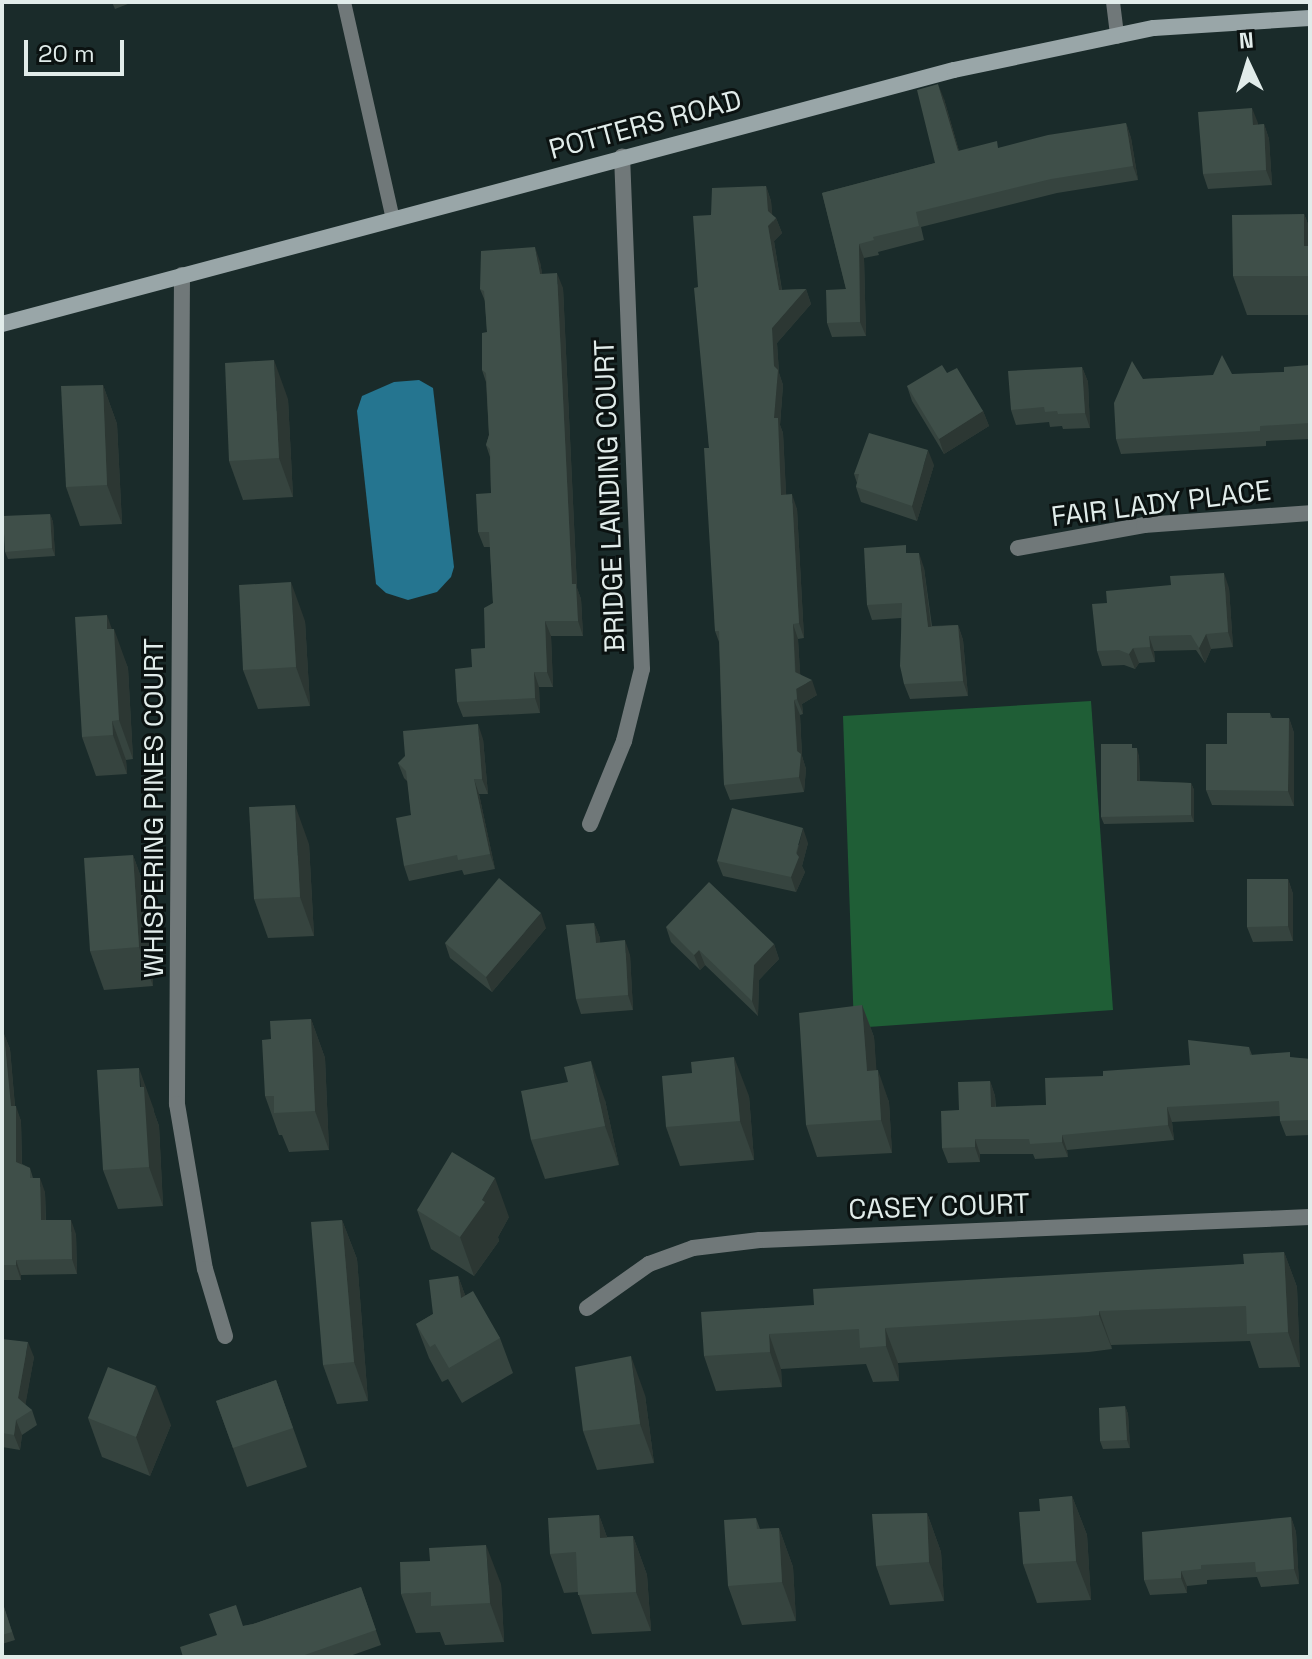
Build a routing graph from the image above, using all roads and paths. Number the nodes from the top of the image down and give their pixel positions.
1 (344, 2) edge
2 (1113, 2) edge
3 (1310, 18) edge
4 (1117, 37) junction
5 (622, 156) junction
6 (393, 219) junction
7 (182, 275) junction
8 (2, 324) edge
9 (1310, 513) edge
10 (1018, 548) dead end
11 (590, 824) dead end
12 (1310, 1217) edge
13 (587, 1308) dead end
14 (225, 1336) dead end

1 - 6 lane
2 - 4 lane
3 - 4 street, POTTERS ROAD
4 - 5 street, POTTERS ROAD
5 - 6 street, POTTERS ROAD
5 - 11 street, BRIDGE LANDING COURT
6 - 7 street, POTTERS ROAD
7 - 8 street, POTTERS ROAD
7 - 14 street, WHISPERING PINES COURT
9 - 10 street, FAIR LADY PLACE
12 - 13 street, CASEY COURT

